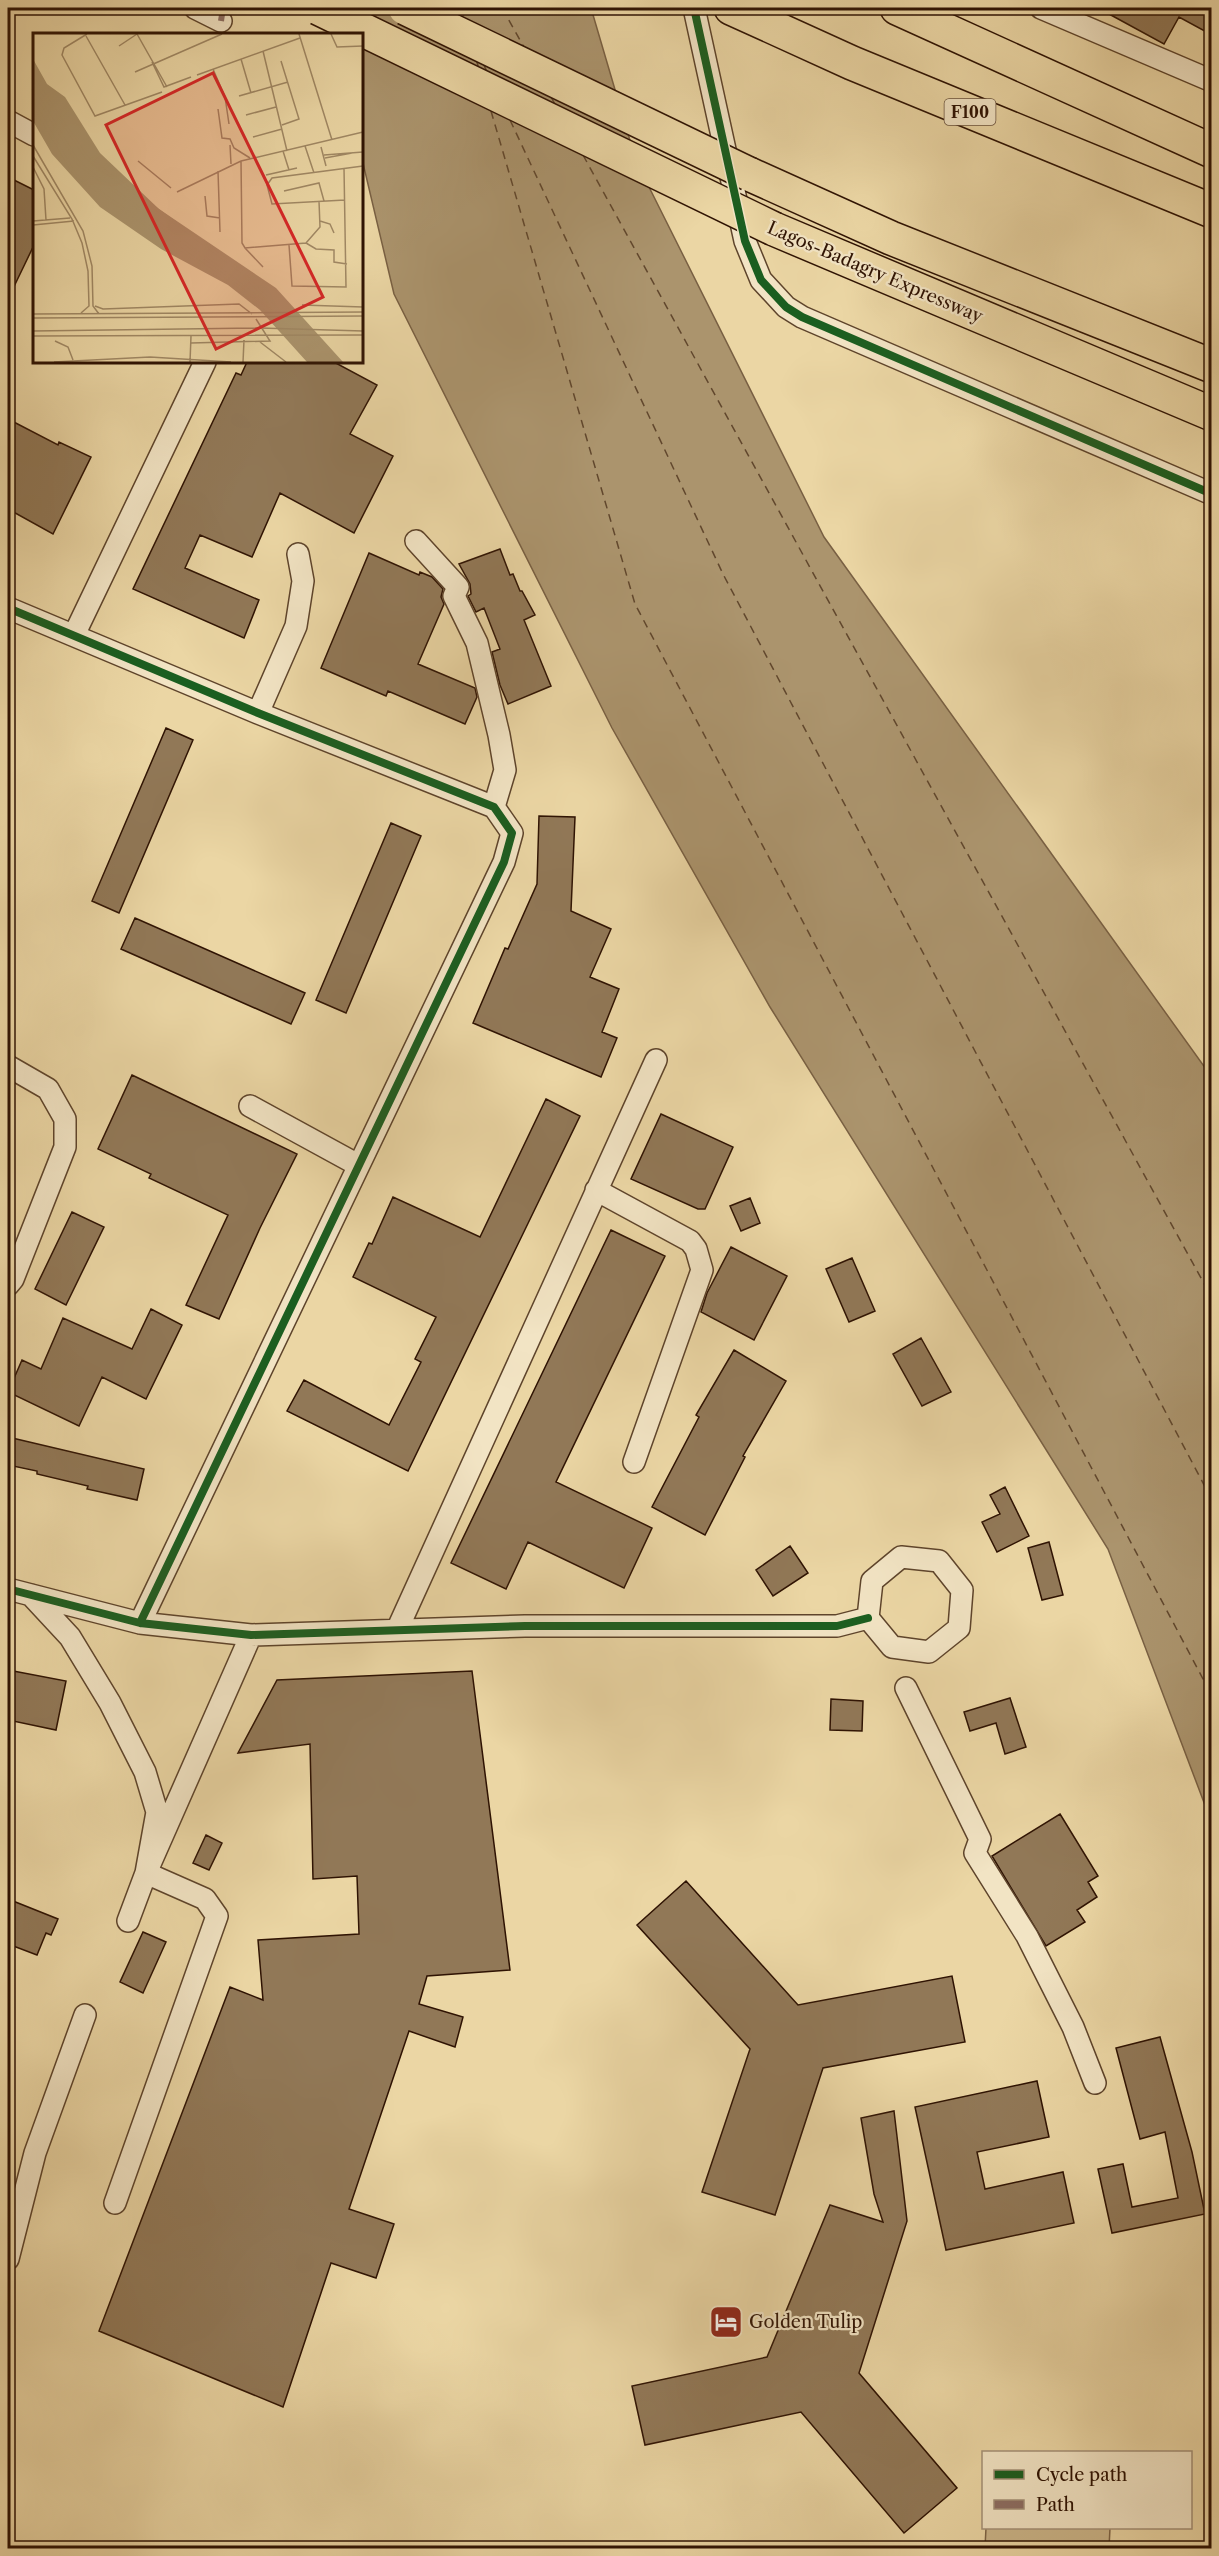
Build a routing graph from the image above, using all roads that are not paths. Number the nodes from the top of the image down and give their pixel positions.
1 (195, 8) edge
2 (318, 8) edge
3 (405, 8) edge
4 (694, 8) edge
5 (731, 8) edge
6 (897, 8) edge
7 (1041, 8) edge
8 (221, 21) dead end
9 (1212, 81) edge
10 (8, 121) edge
11 (33, 134) edge
12 (1212, 151) edge
13 (1212, 212) edge
14 (205, 363) edge
15 (1212, 366) edge
16 (1212, 414) edge
17 (1212, 494) edge
18 (416, 541) dead end
19 (298, 554) dead end
20 (8, 608) edge
21 (74, 635) junction
22 (258, 713) junction
23 (494, 807) junction
24 (656, 1060) dead end
25 (8, 1066) edge
26 (250, 1106) dead end
27 (358, 1165) junction
28 (596, 1190) junction
29 (8, 1285) edge
30 (634, 1462) dead end
31 (8, 1589) edge
32 (32, 1595) junction
33 (868, 1618) junction
34 (140, 1623) junction
35 (398, 1630) junction
36 (251, 1635) junction
37 (906, 1688) dead end
38 (146, 1873) junction
39 (128, 1920) dead end
40 (85, 2015) dead end
41 (1095, 2083) dead end
42 (115, 2203) dead end
43 (8, 2259) edge

1 - 8 street
2 - 16 main road, Lagos-Badagry Expressway, bridge
3 - 15 main road, Lagos-Badagry Expressway, bridge
4 - 17 street
5 - 13 main road, F100
6 - 12 main road
7 - 9 street
10 - 11 street
14 - 21 street
18 - 23 street
19 - 22 street
20 - 21 street
21 - 22 street
22 - 23 street
23 - 27 street
24 - 28 street
25 - 29 street
26 - 27 street
27 - 34 street
28 - 30 street
28 - 35 street
31 - 32 street
32 - 34 street
32 - 38 street
33 - 33 street
33 - 35 street
34 - 36 street
35 - 36 street
36 - 38 street
37 - 41 street
38 - 39 street
38 - 42 street
40 - 43 street

